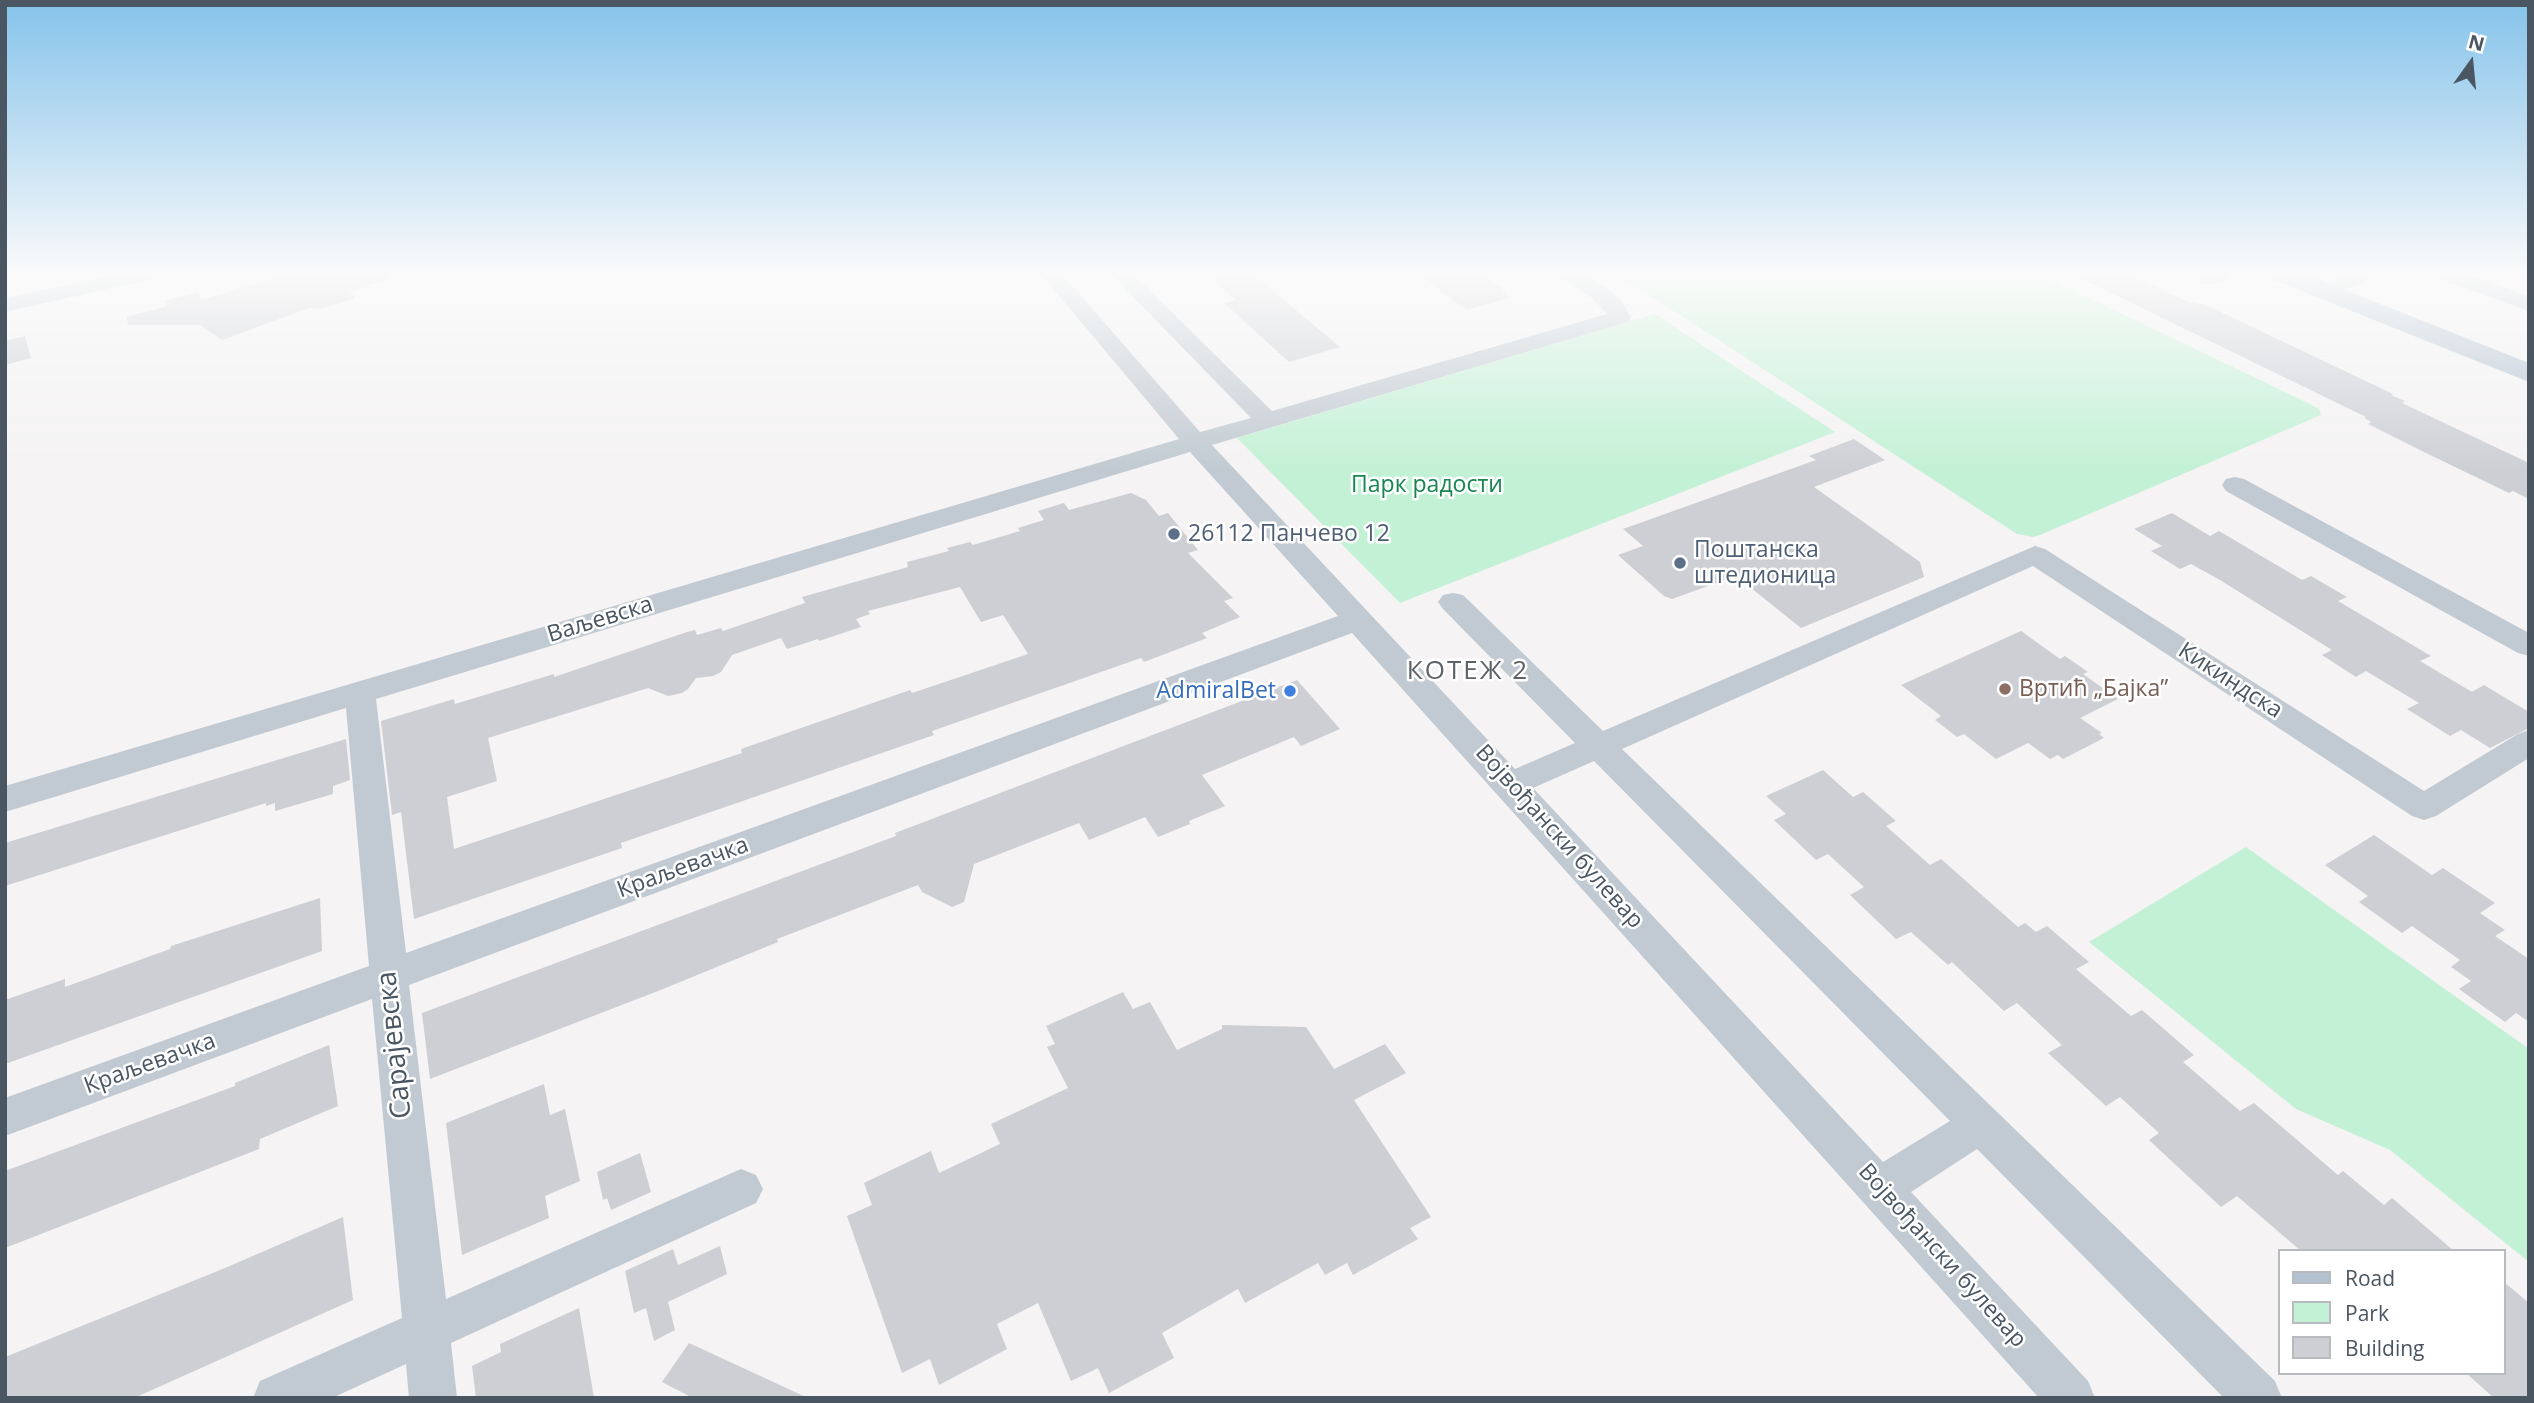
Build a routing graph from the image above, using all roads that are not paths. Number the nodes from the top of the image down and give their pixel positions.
1 (1107, 339) edge
2 (1186, 339) edge
3 (1544, 339) edge
4 (2446, 339) edge
5 (2486, 339) edge
6 (2529, 358) edge
7 (2529, 373) edge
8 (1267, 421) junction
9 (1195, 442) junction
10 (2235, 485) dead end
11 (1452, 602) dead end
12 (1360, 620) junction
13 (2529, 646) edge
14 (360, 692) junction
15 (2529, 742) edge
16 (1598, 746) junction
17 (1511, 784) junction
18 (5, 799) edge
19 (388, 976) junction
20 (5, 1117) edge
21 (1980, 1124) junction
22 (1880, 1188) junction
23 (741, 1189) dead end
24 (426, 1331) junction
25 (277, 1398) edge
26 (433, 1398) edge
27 (2071, 1398) edge
28 (2258, 1398) edge

1 - 9 street, Војвођански булевар
2 - 8 street
3 - 8 street, Ваљевска
4 - 7 main road
5 - 6 main road
8 - 9 street, Ваљевска
9 - 12 street, Војвођански булевар
9 - 14 street, Ваљевска
10 - 13 street
11 - 16 street
12 - 17 street, Војвођански булевар
12 - 19 street, Краљевачка
14 - 18 street, Ваљевска
14 - 19 street, Сарајевска
15 - 16 street, Кикиндска
16 - 17 street
16 - 21 street
17 - 22 street, Војвођански булевар
19 - 20 street, Краљевачка
19 - 24 street, Сарајевска
21 - 22 street
21 - 28 street
22 - 27 street, Војвођански булевар
23 - 24 street
24 - 25 street
24 - 26 street, Сарајевска

